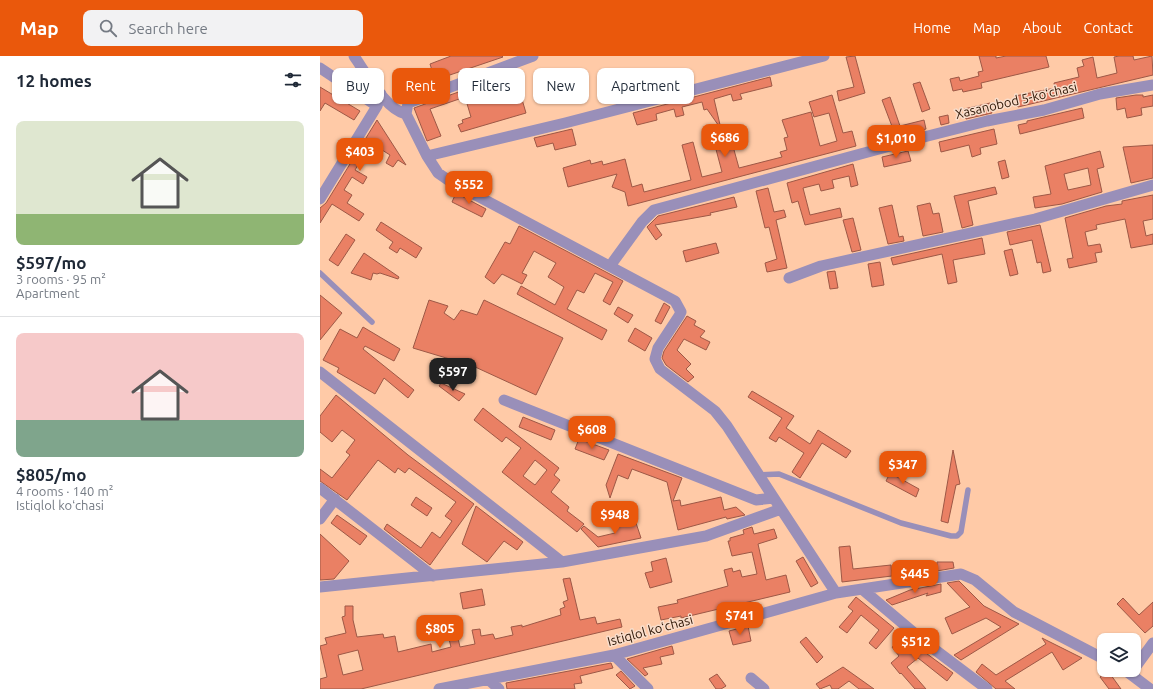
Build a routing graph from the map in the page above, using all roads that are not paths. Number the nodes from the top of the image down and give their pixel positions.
1 (354, 56) edge
2 (533, 56) edge
3 (824, 56) edge
4 (517, 58) edge
5 (320, 68) edge
6 (363, 68) edge
7 (1153, 84) edge
8 (384, 98) edge
9 (377, 106) joint
10 (406, 114) junction
11 (427, 156) junction
12 (1153, 185) edge
13 (320, 199) edge
14 (610, 266) junction
15 (320, 273) edge
16 (789, 278) dead end
17 (372, 322) dead end
18 (320, 372) edge
19 (504, 400) dead end
20 (759, 475) junction
21 (320, 488) edge
22 (968, 490) dead end
23 (774, 498) junction
24 (335, 499) junction
25 (781, 510) junction
26 (320, 519) edge
27 (562, 562) junction
28 (433, 576) junction
29 (320, 587) edge
30 (862, 589) junction
31 (836, 593) junction
32 (1153, 643) edge
33 (614, 655) junction
34 (1097, 655) edge
35 (1141, 658) edge
36 (1137, 677) edge
37 (751, 678) dead end
38 (489, 680) junction
39 (439, 689) edge
40 (499, 689) edge
41 (648, 689) edge
42 (764, 689) edge
43 (987, 689) edge
44 (1150, 689) edge

1 - 6 street
2 - 4 street
3 - 11 street
4 - 10 street
5 - 9 street
7 - 14 street, Xasanobod 5-koʻchasi
8 - 10 street
9 - 13 street
10 - 11 street
11 - 14 street
12 - 16 street
14 - 20 street
15 - 17 lane
18 - 27 street
19 - 23 street
20 - 22 lane
20 - 23 street
21 - 24 street
23 - 25 street
24 - 26 street
24 - 28 street
25 - 27 street
25 - 31 street
27 - 28 street
28 - 29 street
30 - 31 street, Istiqlol koʻchasi
30 - 34 street, Istiqlol koʻchasi
30 - 43 street
31 - 33 street, Istiqlol koʻchasi
32 - 35 street
33 - 38 street, Istiqlol koʻchasi
33 - 41 street
36 - 44 street
37 - 42 street
38 - 39 street, Istiqlol koʻchasi
38 - 40 street

